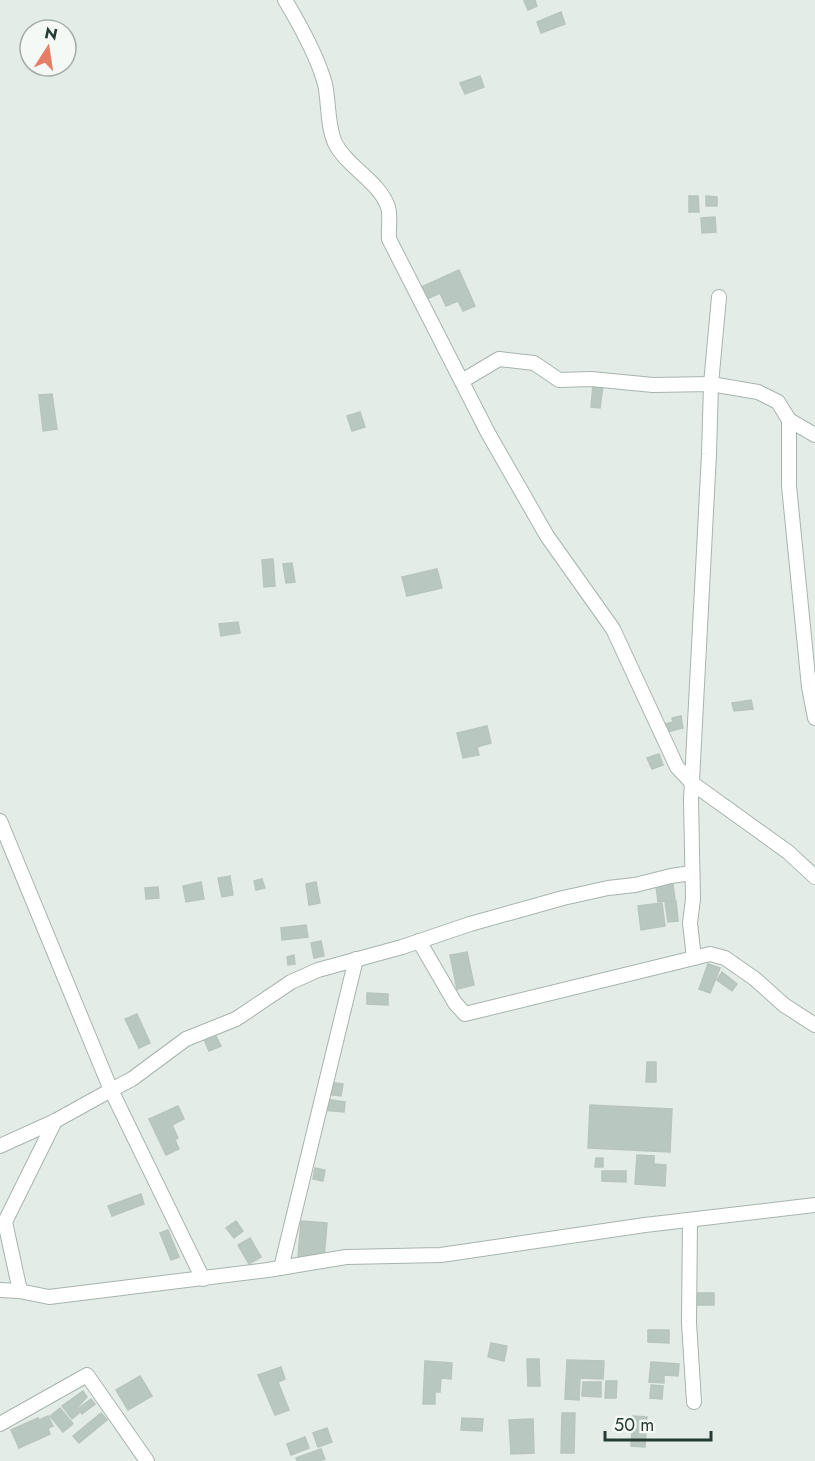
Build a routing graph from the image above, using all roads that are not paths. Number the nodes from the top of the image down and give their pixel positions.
1 (285, 0) edge
2 (719, 297) dead end
3 (462, 381) junction
4 (711, 384) junction
5 (789, 420) junction
6 (815, 435) edge
7 (815, 718) edge
8 (692, 783) junction
9 (0, 821) edge
10 (691, 873) junction
11 (815, 877) edge
12 (419, 941) junction
13 (694, 958) junction
14 (356, 959) junction
15 (815, 1024) edge
16 (111, 1090) junction
17 (56, 1121) junction
18 (0, 1146) edge
19 (815, 1205) edge
20 (690, 1220) junction
21 (281, 1268) junction
22 (203, 1279) junction
23 (0, 1290) edge
24 (20, 1291) junction
25 (694, 1402) dead end
26 (0, 1424) edge
27 (147, 1461) edge

1 - 3 street
2 - 4 street
3 - 4 street
3 - 8 street
4 - 5 street
4 - 8 street
5 - 6 street
5 - 7 street
8 - 10 street
8 - 11 street
9 - 16 street
10 - 12 street
10 - 13 street
12 - 13 street
12 - 14 street
13 - 15 street
14 - 16 street
14 - 21 street
16 - 17 street
16 - 22 street
17 - 18 street
17 - 24 street
19 - 20 street
20 - 21 street
20 - 25 street
21 - 22 street
22 - 24 street
23 - 24 street
26 - 27 street

